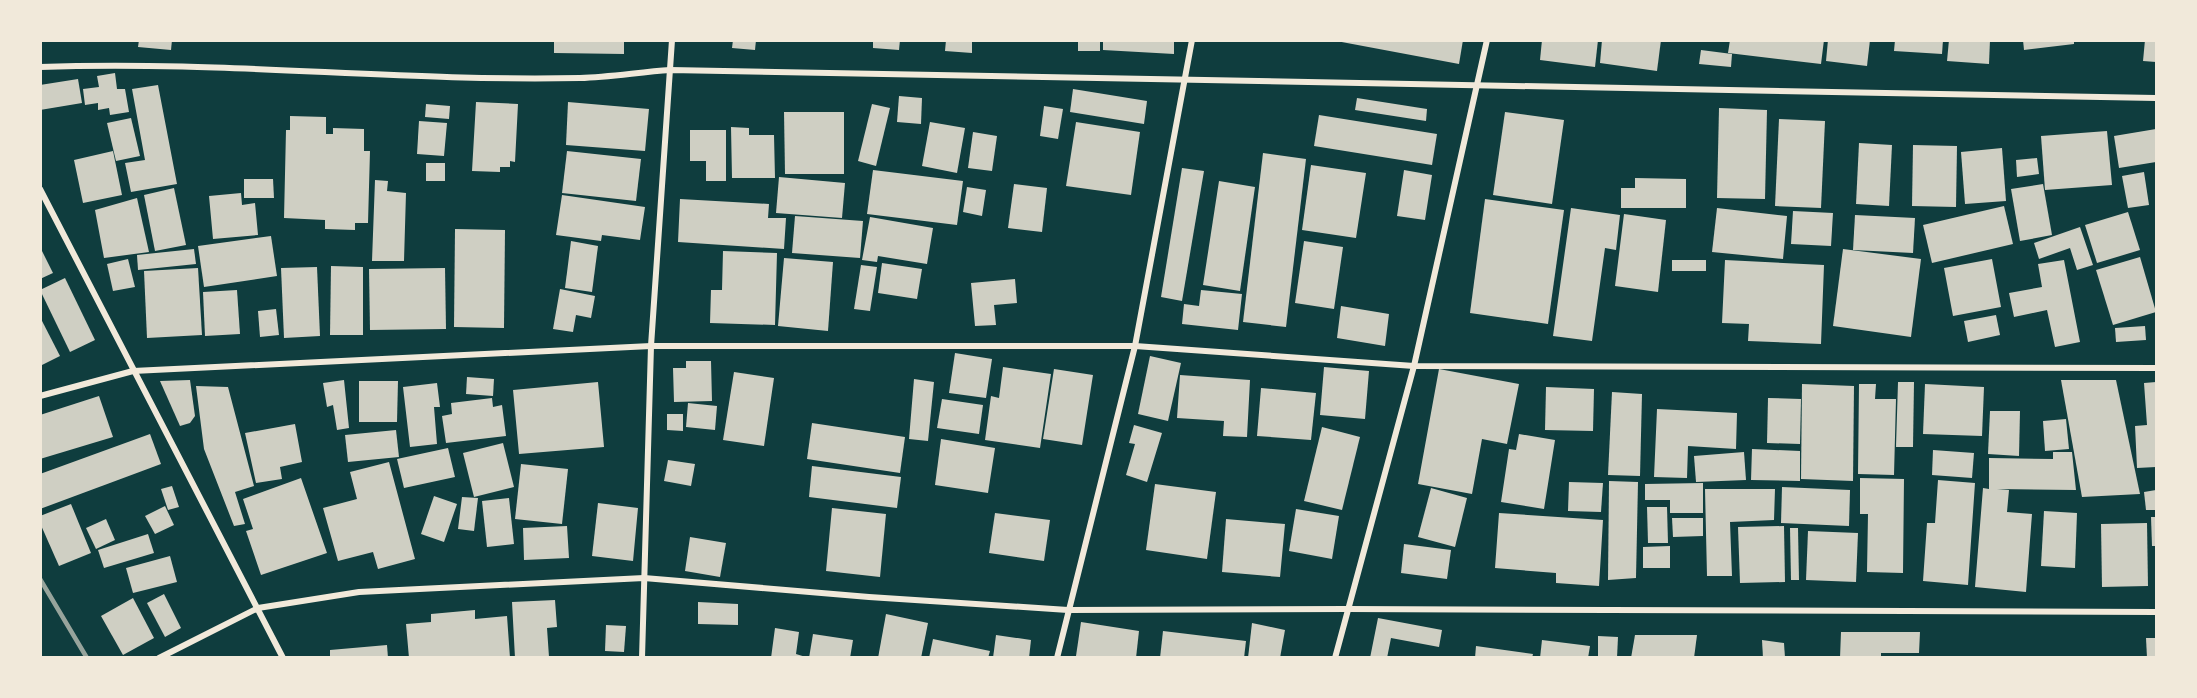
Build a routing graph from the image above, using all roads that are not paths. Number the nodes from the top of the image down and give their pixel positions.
1 (672, 40) edge
2 (1192, 40) edge
3 (1487, 40) edge
4 (40, 67) edge
5 (670, 70) junction
6 (1185, 79) junction
7 (1477, 86) junction
8 (2157, 98) edge
9 (40, 189) edge
10 (651, 346) junction
11 (1135, 346) junction
12 (1414, 366) junction
13 (2157, 368) edge
14 (134, 371) junction
15 (40, 396) edge
16 (644, 578) junction
17 (258, 608) junction
18 (1347, 609) junction
19 (1068, 610) junction
20 (2157, 612) edge
21 (159, 657) edge
22 (282, 657) edge
23 (642, 657) edge
24 (1057, 657) edge
25 (1335, 657) edge

1 - 5 street
2 - 6 street
3 - 7 street
4 - 5 street
5 - 6 street
5 - 10 street
6 - 7 street
6 - 11 street
7 - 8 street
7 - 12 street
9 - 14 street
10 - 11 street
10 - 14 street
10 - 16 street
11 - 12 street
11 - 19 street
12 - 13 street
12 - 18 street
14 - 15 street
14 - 17 street
16 - 17 street
16 - 19 street
16 - 23 street
17 - 21 street
17 - 22 street
18 - 19 street
18 - 20 street
18 - 25 street
19 - 24 street

